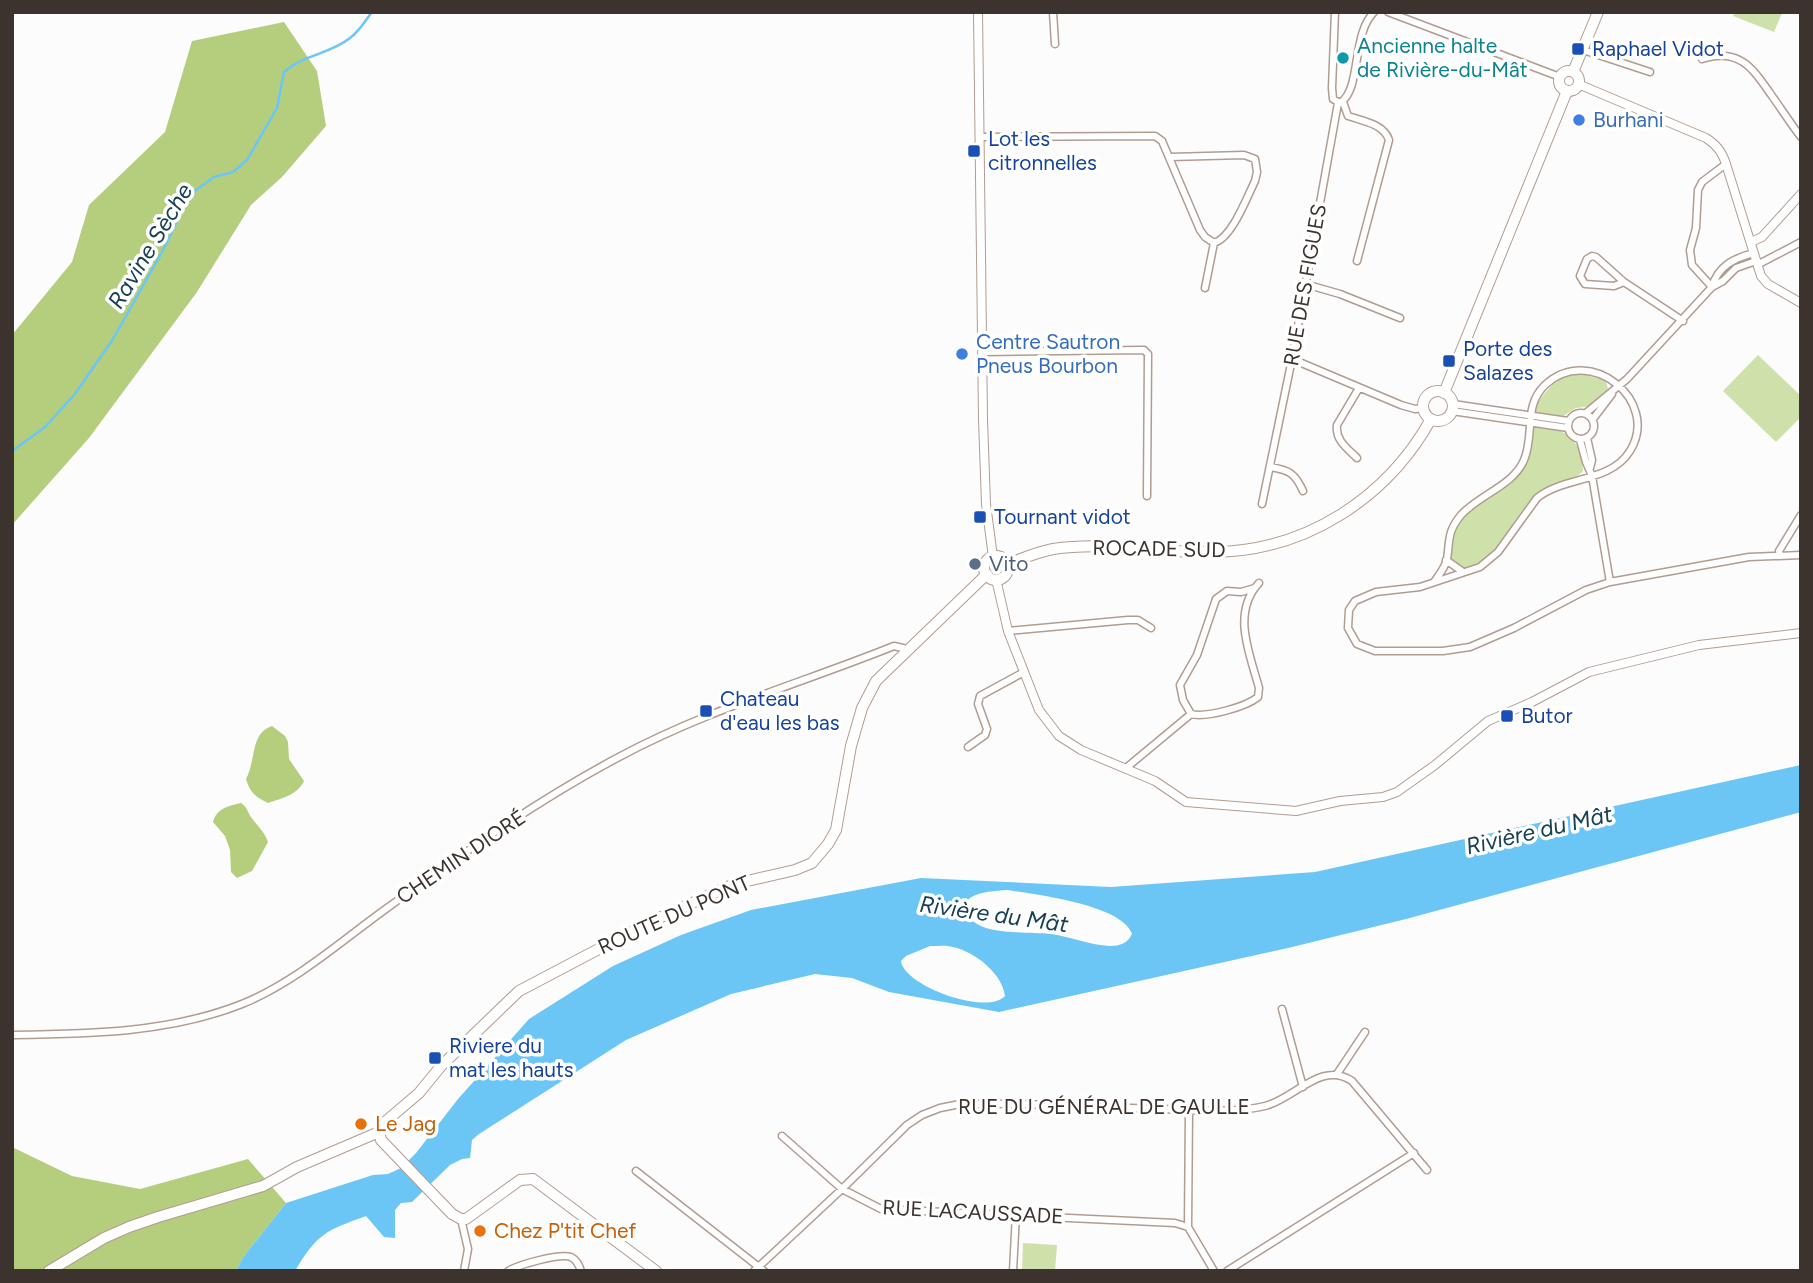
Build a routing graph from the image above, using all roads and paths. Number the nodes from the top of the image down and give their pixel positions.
1 (978, 12) edge
2 (1053, 12) edge
3 (1335, 12) edge
4 (1374, 12) edge
5 (1388, 12) edge
6 (1598, 12) edge
7 (1055, 44) dead end
8 (1583, 50) junction
9 (1702, 59) dead end
10 (1573, 72) junction
11 (1650, 72) dead end
12 (1560, 77) junction
13 (1578, 84) junction
14 (1567, 91) junction
15 (1340, 103) junction
16 (980, 137) junction
17 (1801, 137) edge
18 (1170, 157) junction
19 (1726, 164) junction
20 (1801, 194) edge
21 (1751, 242) junction
22 (1801, 242) edge
23 (1214, 243) junction
24 (1755, 260) junction
25 (1357, 261) dead end
26 (1624, 282) junction
27 (1305, 284) junction
28 (1712, 287) junction
29 (1205, 288) dead end
30 (1801, 303) edge
31 (1400, 318) dead end
32 (1683, 321) junction
33 (983, 352) junction
34 (1292, 359) junction
35 (1359, 388) junction
36 (1615, 389) junction
37 (1444, 393) junction
38 (1424, 408) junction
39 (1452, 408) junction
40 (1586, 414) junction
41 (1529, 418) junction
42 (1431, 419) junction
43 (1593, 419) junction
44 (1568, 425) junction
45 (1584, 439) junction
46 (1357, 458) dead end
47 (1270, 467) junction
48 (1592, 476) junction
49 (1303, 491) dead end
50 (1146, 496) dead end
51 (1262, 504) dead end
52 (1801, 515) edge
53 (1801, 555) edge
54 (993, 556) junction
55 (1780, 556) junction
56 (1447, 560) junction
57 (1008, 564) junction
58 (1463, 572) junction
59 (992, 577) junction
60 (1434, 582) junction
61 (1610, 582) junction
62 (1151, 628) dead end
63 (1008, 631) junction
64 (1801, 633) edge
65 (907, 649) junction
66 (1024, 672) junction
67 (1191, 714) junction
68 (968, 747) dead end
69 (1126, 768) junction
70 (1282, 1009) dead end
71 (1365, 1032) dead end
72 (12, 1035) edge
73 (1337, 1074) junction
74 (1303, 1087) junction
75 (1189, 1110) junction
76 (380, 1136) junction
77 (782, 1136) dead end
78 (1414, 1153) junction
79 (1427, 1170) dead end
80 (636, 1171) dead end
81 (842, 1189) junction
82 (1016, 1214) junction
83 (461, 1219) junction
84 (1188, 1227) junction
85 (759, 1269) edge
86 (49, 1271) edge
87 (464, 1271) edge
88 (508, 1271) edge
89 (581, 1271) edge
90 (656, 1271) edge
91 (1013, 1271) edge
92 (1214, 1271) edge
93 (1227, 1271) edge

1 - 16 street
2 - 7 street
3 - 15 street
4 - 15 street
5 - 12 street
6 - 8 main road
8 - 10 main road
8 - 11 street
9 - 17 street
10 - 12 main road
10 - 13 main road
12 - 14 main road
13 - 14 main road
13 - 19 street
14 - 37 main road
15 - 25 street
15 - 27 street, RUE DES FIGUES
16 - 18 street
16 - 33 street
18 - 23 street
18 - 23 street
19 - 21 street
19 - 28 street
20 - 21 street
21 - 24 street
22 - 24 street
23 - 29 street
24 - 28 street
24 - 30 street
26 - 26 street
26 - 32 street
27 - 31 street
27 - 34 street, RUE DES FIGUES
28 - 32 street
32 - 36 street
33 - 50 street
33 - 54 street
34 - 35 street
34 - 47 street, RUE DES FIGUES
35 - 38 street
35 - 46 street
36 - 40 street
36 - 41 street
36 - 43 street
36 - 48 street
37 - 38 main road
37 - 39 main road
38 - 42 main road
39 - 41 street
39 - 42 main road
40 - 43 street
40 - 44 street
41 - 44 street
41 - 56 street
42 - 57 main road, ROCADE SUD
43 - 45 street
44 - 45 street
45 - 48 street
47 - 49 street
47 - 51 street, RUE DES FIGUES
48 - 58 street
48 - 61 street
52 - 55 street
53 - 55 street
54 - 57 main road
54 - 59 main road
55 - 61 street
56 - 58 street
56 - 60 street
57 - 59 main road
58 - 60 street
59 - 63 street
59 - 65 main road, ROUTE DU PONT
60 - 61 street
62 - 63 street
63 - 66 street
64 - 69 street
65 - 72 street, CHEMIN DIORÉ
65 - 76 main road, ROUTE DU PONT
66 - 68 street
66 - 69 street
67 - 67 street
67 - 69 street
70 - 74 street
71 - 73 street
73 - 74 street, RUE DU GÉNÉRAL DE GAULLE
73 - 78 street
74 - 75 street, RUE DU GÉNÉRAL DE GAULLE
75 - 81 street, RUE DU GÉNÉRAL DE GAULLE
75 - 84 street
76 - 83 main road
76 - 86 main road
77 - 81 street, RUE LACAUSSADE
78 - 79 street
78 - 93 street
80 - 85 street
81 - 82 street, RUE LACAUSSADE
81 - 85 street, RUE DU GÉNÉRAL DE GAULLE
82 - 84 street, RUE LACAUSSADE
82 - 91 street
83 - 87 street
83 - 90 main road
84 - 92 street
88 - 89 street

